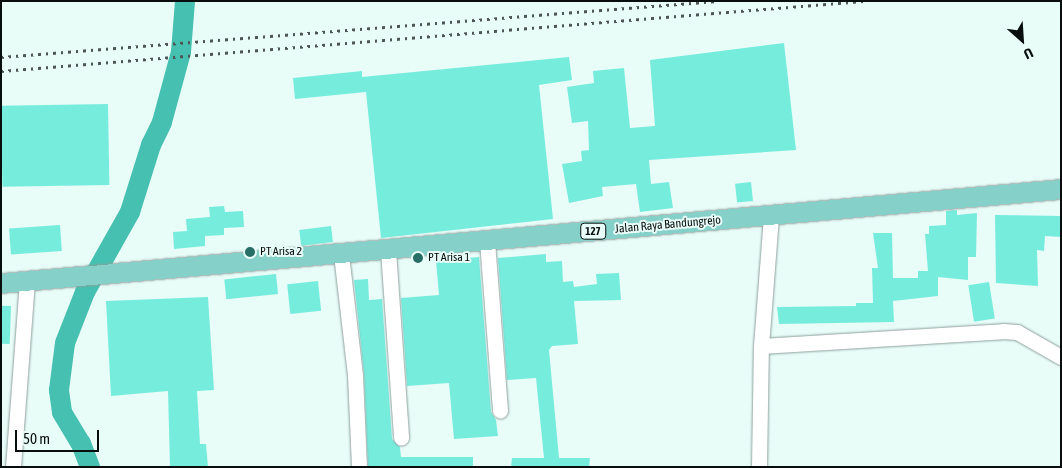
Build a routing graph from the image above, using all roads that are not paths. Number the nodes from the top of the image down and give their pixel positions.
1 (1061, 189) edge
2 (771, 215) junction
3 (486, 241) junction
4 (388, 250) junction
5 (341, 254) junction
6 (27, 281) junction
7 (1, 283) edge
8 (761, 346) junction
9 (1061, 357) edge
10 (500, 411) dead end
11 (401, 438) dead end
12 (13, 467) edge
13 (359, 467) edge
14 (759, 467) edge

1 - 2 main road, Jalan Raya Bandungrejo / 127
2 - 3 main road, Jalan Raya Bandungrejo / 127
2 - 8 street
3 - 4 main road, Jalan Raya Bandungrejo / 127
3 - 10 street
4 - 5 main road, Jalan Raya Bandungrejo / 127
4 - 11 street
5 - 6 main road, Jalan Raya Bandungrejo / 127
5 - 13 street
6 - 7 main road, 127
6 - 12 street
8 - 9 street
8 - 14 street

